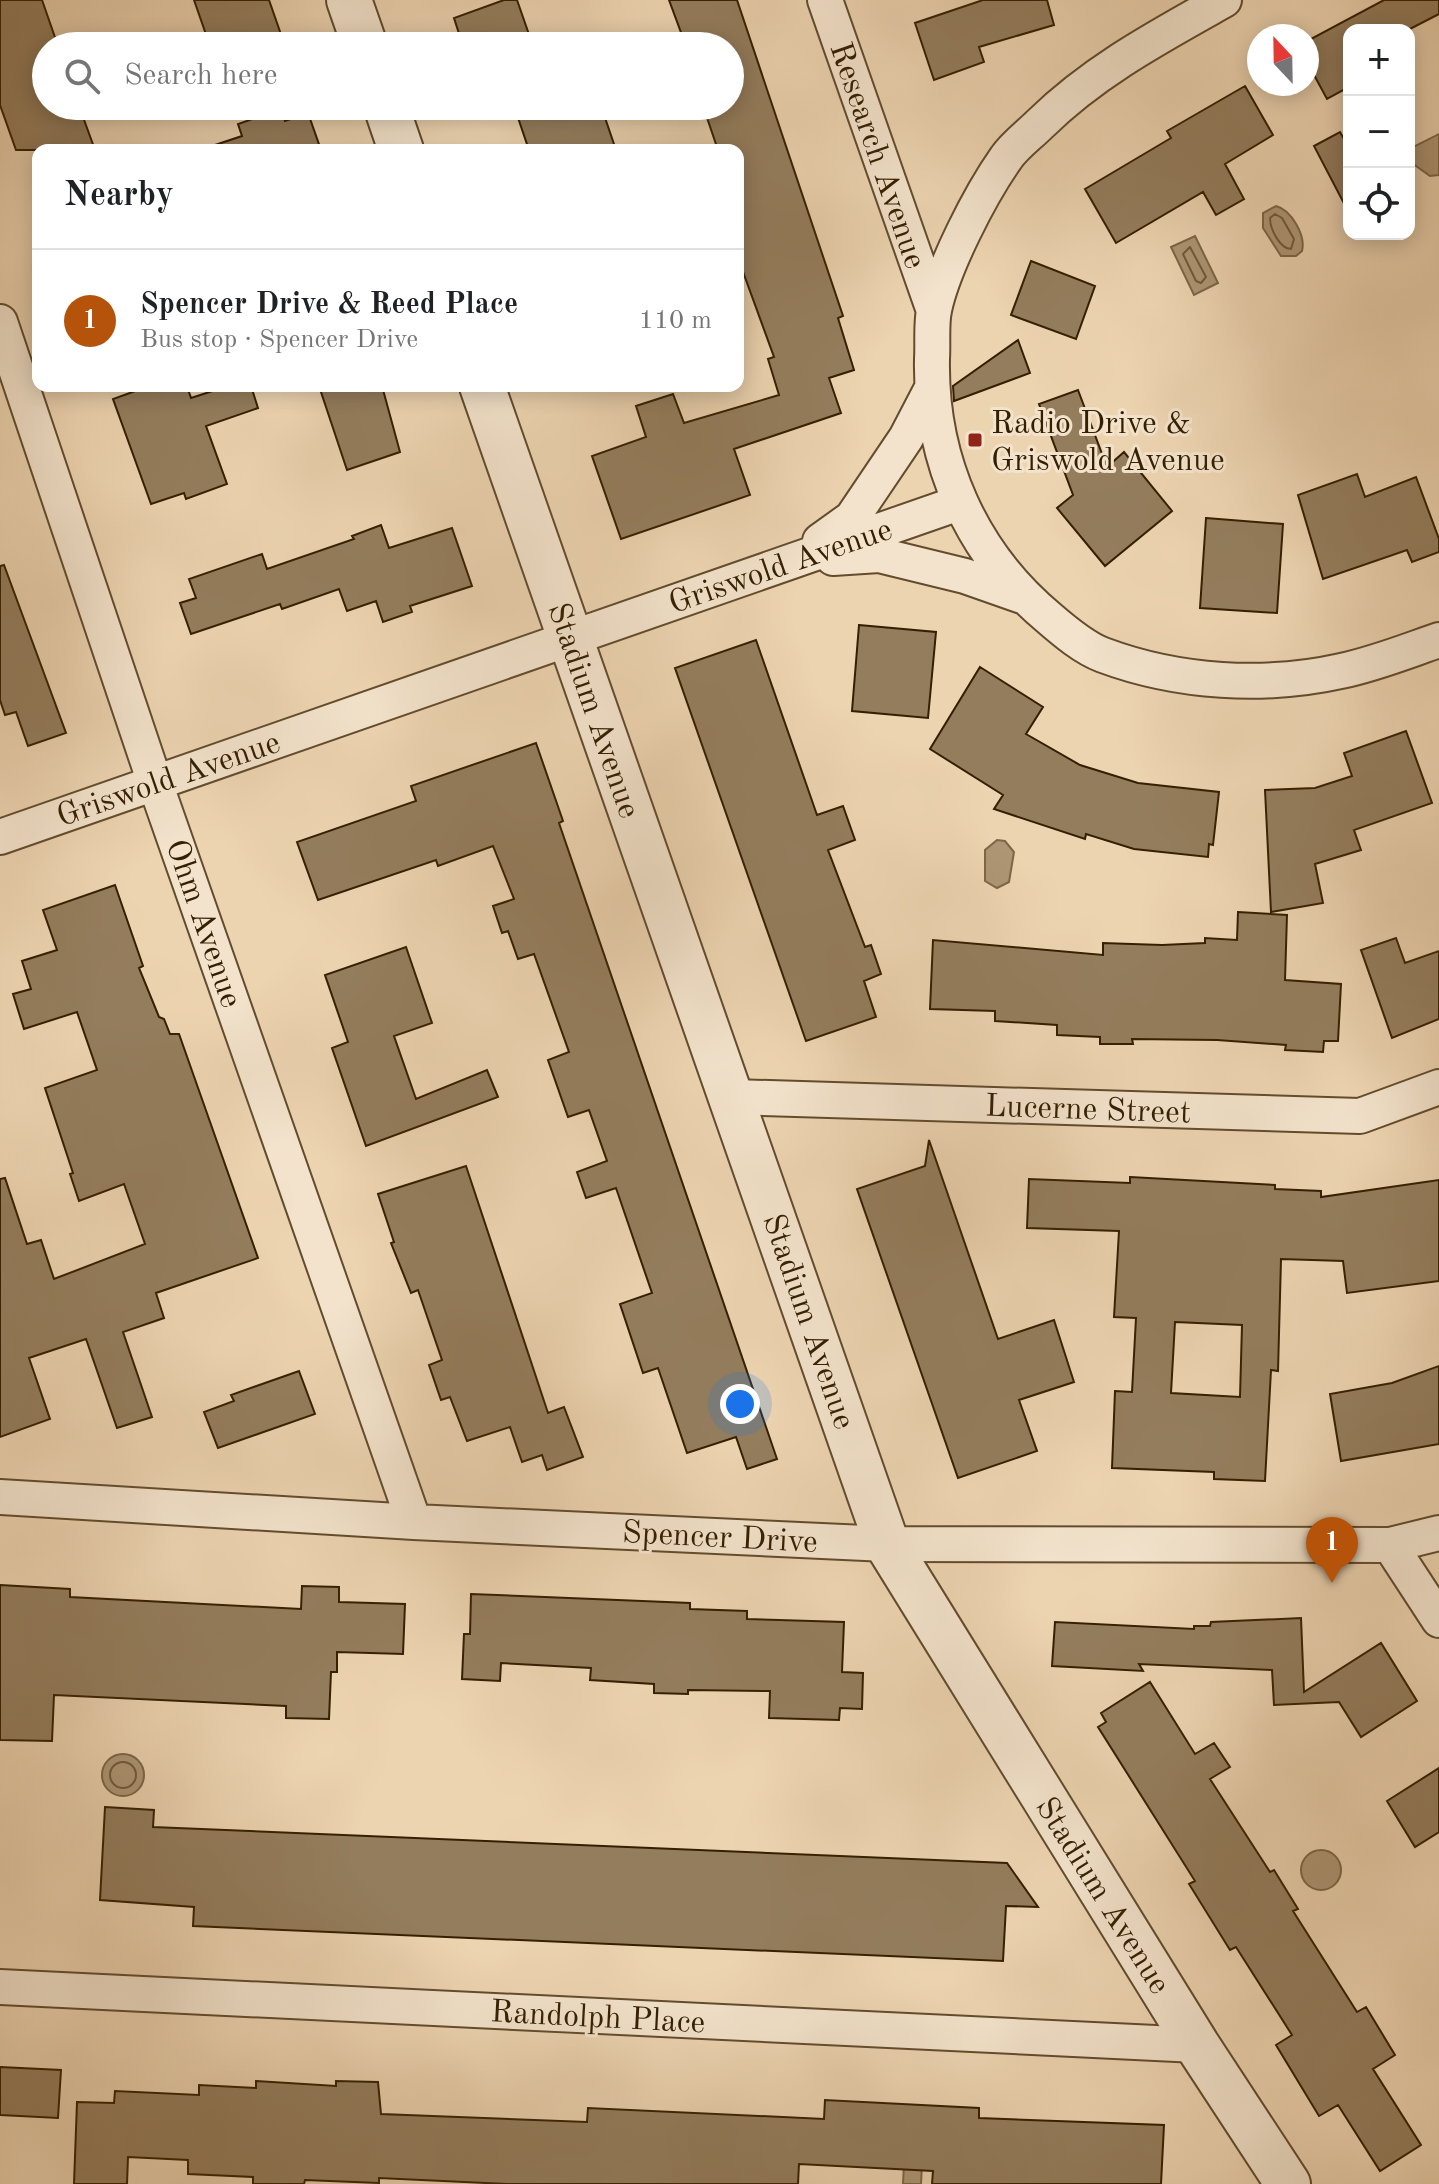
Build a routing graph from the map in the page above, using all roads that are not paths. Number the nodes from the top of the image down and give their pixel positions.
1 (349, 0) edge
2 (825, 0) edge
3 (1224, 0) edge
4 (360, 32) edge
5 (391, 120) edge
6 (399, 144) edge
7 (934, 311) junction
8 (0, 322) edge
9 (932, 388) junction
10 (484, 392) edge
11 (959, 503) junction
12 (793, 560) junction
13 (1023, 596) junction
14 (569, 638) junction
15 (1439, 640) edge
16 (155, 783) junction
17 (0, 837) edge
18 (1439, 1087) edge
19 (733, 1097) junction
20 (0, 1497) edge
21 (414, 1522) junction
22 (1439, 1533) edge
23 (887, 1544) junction
24 (1390, 1545) junction
25 (1439, 1620) edge
26 (0, 1987) edge
27 (1197, 2045) junction
28 (1288, 2184) edge

1 - 4 street
2 - 7 street, Research Avenue
3 - 7 street
5 - 6 street
7 - 9 street
8 - 16 street, Ohm Avenue
9 - 11 street
9 - 12 street
10 - 14 street, Stadium Avenue
11 - 12 street, Griswold Avenue
11 - 13 street
12 - 13 street
12 - 14 street, Griswold Avenue
13 - 15 street
14 - 16 street, Griswold Avenue
14 - 19 street, Stadium Avenue
16 - 17 street, Griswold Avenue
16 - 21 street, Ohm Avenue
18 - 19 street, Lucerne Street
19 - 23 street, Stadium Avenue
20 - 21 street, Spencer Drive
21 - 23 street, Spencer Drive
22 - 24 street, Spencer Drive
23 - 24 street, Spencer Drive
23 - 27 street, Stadium Avenue
24 - 25 street
26 - 27 street, Randolph Place
27 - 28 street, Stadium Avenue

